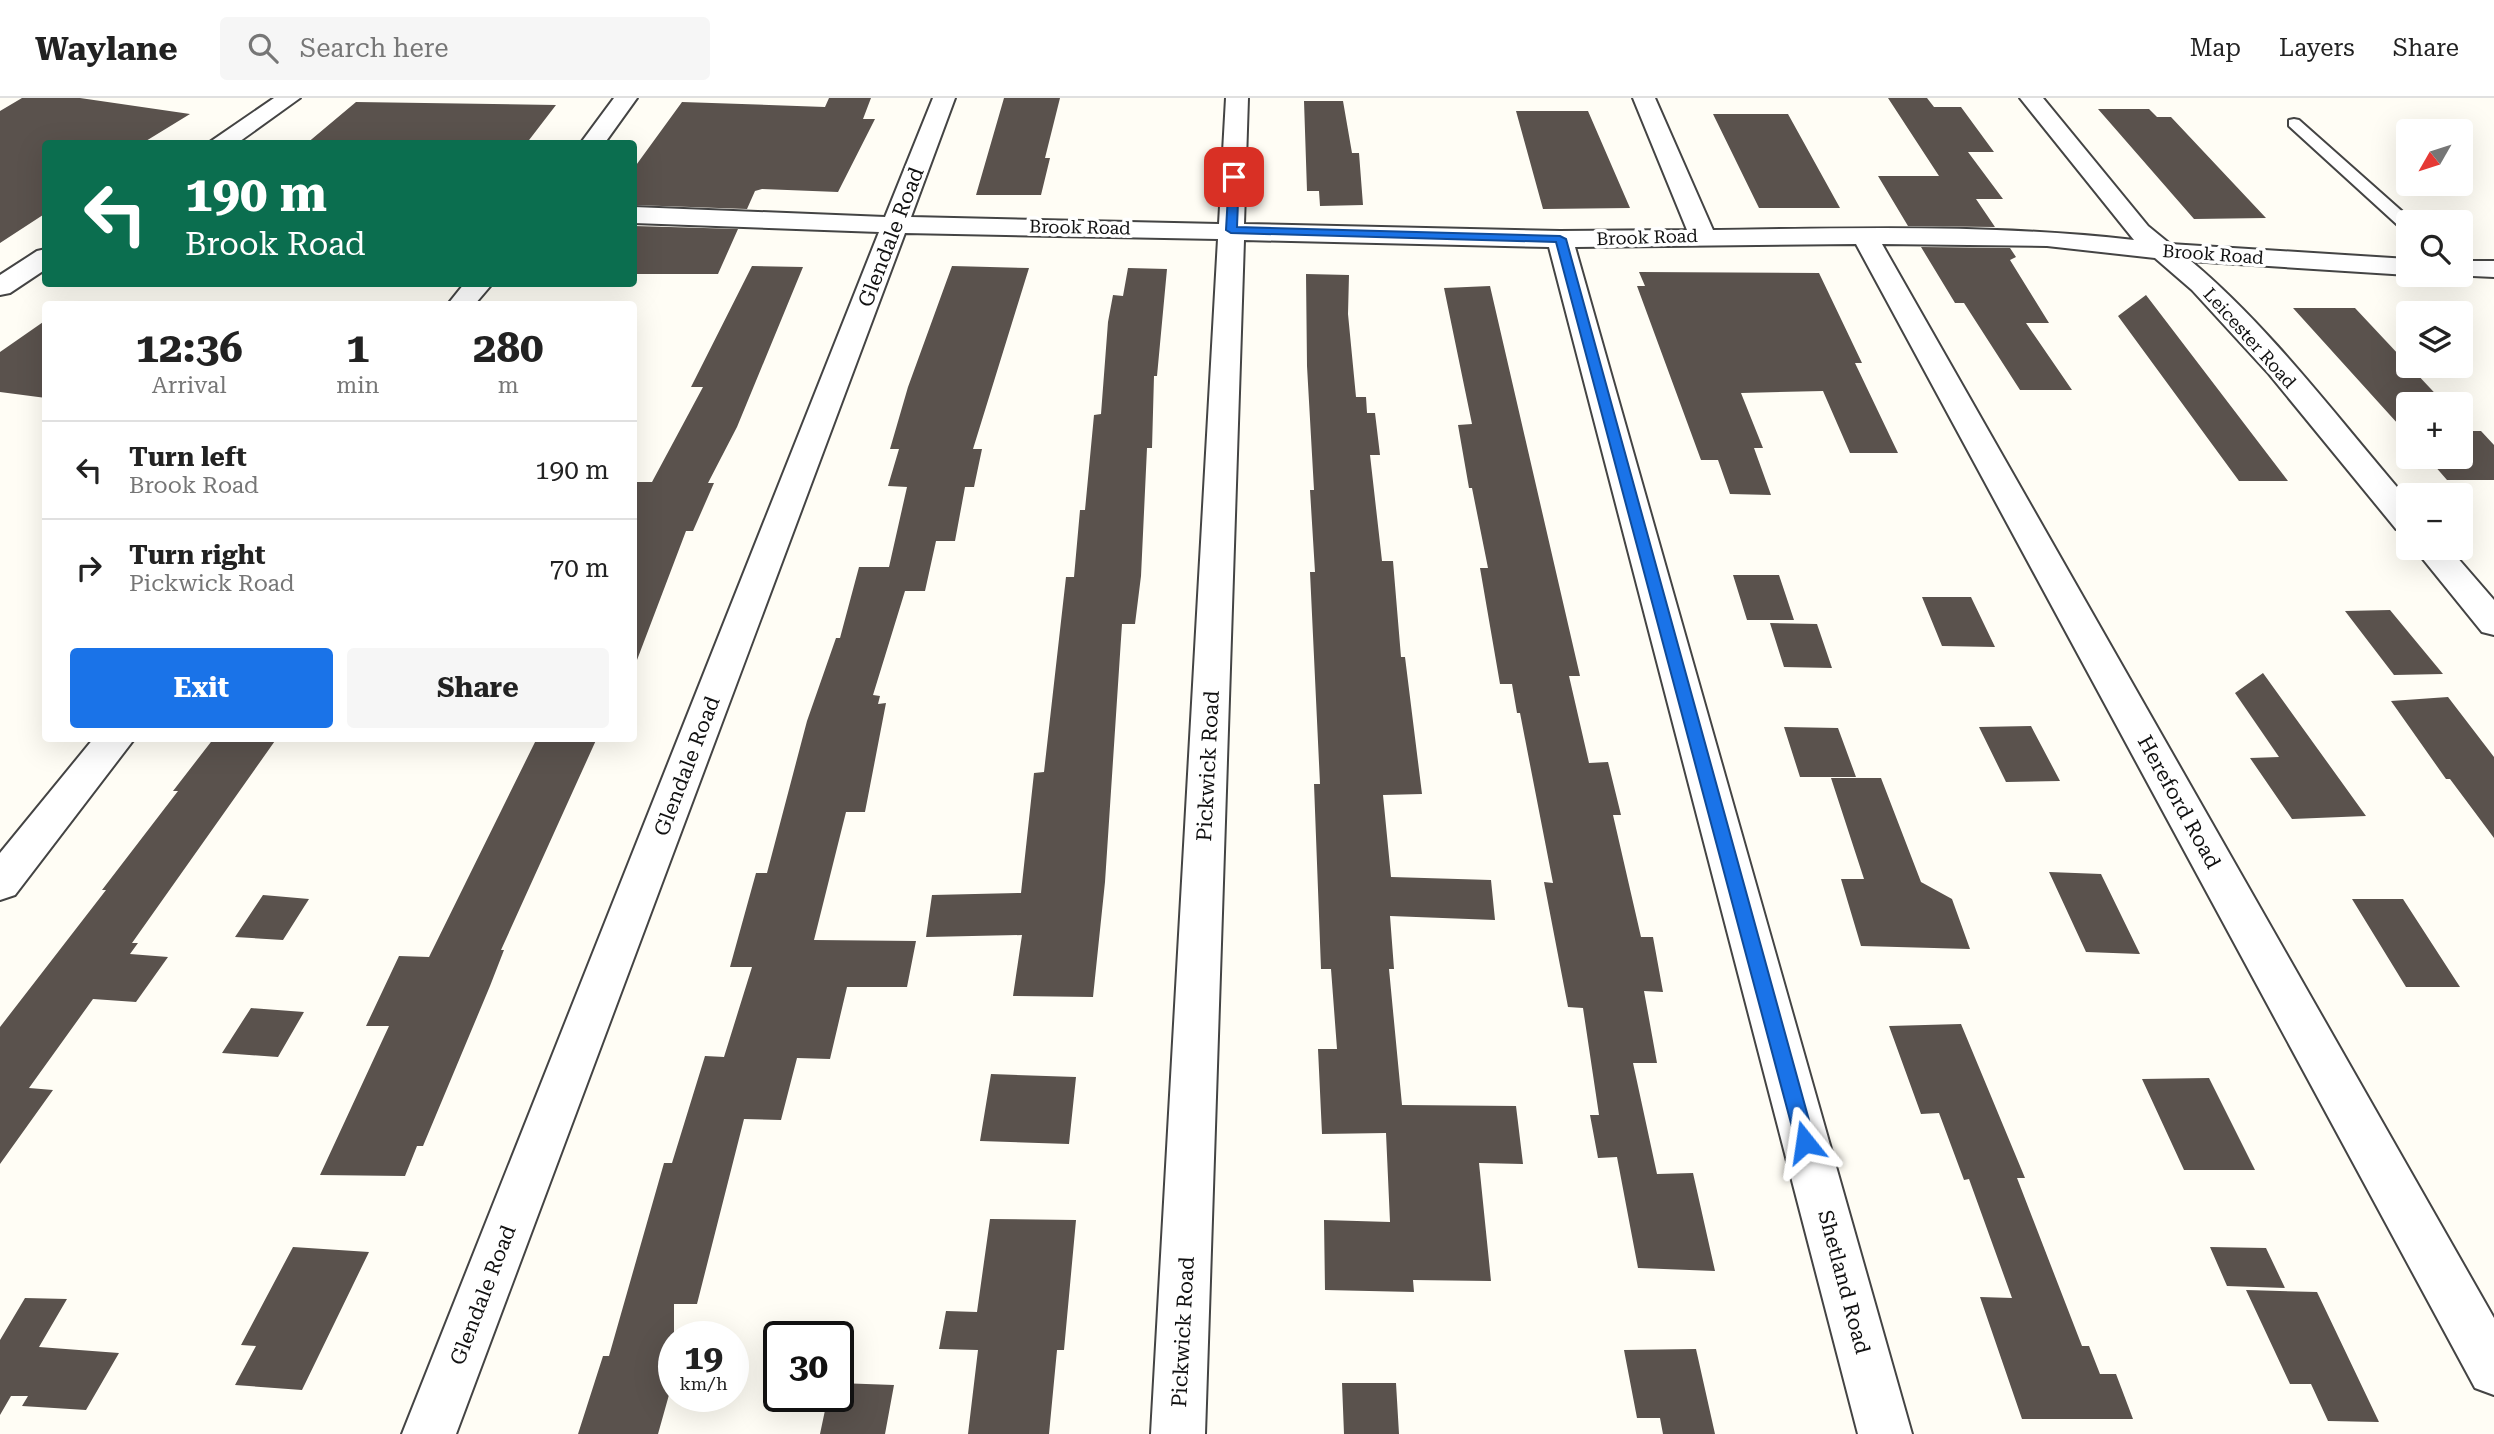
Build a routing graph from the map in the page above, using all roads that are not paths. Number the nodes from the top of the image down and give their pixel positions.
1 (289, 98) edge
2 (626, 98) edge
3 (944, 98) edge
4 (1237, 98) edge
5 (1644, 98) edge
6 (2031, 98) edge
7 (2294, 123) dead end
8 (225, 140) edge
9 (595, 140) edge
10 (637, 215) edge
11 (2396, 215) edge
12 (896, 222) junction
13 (1231, 230) junction
14 (1864, 234) junction
15 (1702, 235) junction
16 (1560, 239) junction
17 (2162, 251) junction
18 (42, 260) edge
19 (2396, 266) edge
20 (2473, 269) edge
21 (2494, 269) edge
22 (0, 287) edge
23 (475, 287) edge
24 (464, 301) edge
25 (2396, 507) edge
26 (2441, 560) edge
27 (2494, 622) edge
28 (113, 742) edge
29 (0, 883) edge
30 (2494, 1369) edge
31 (429, 1434) edge
32 (1178, 1434) edge
33 (1885, 1434) edge

1 - 8 street
2 - 9 street
3 - 12 street, Glendale Road
4 - 13 street, Pickwick Road
5 - 15 street
6 - 17 street, Leicester Road
7 - 11 lane
10 - 12 street, Brook Road
12 - 13 street, Brook Road
12 - 31 street, Glendale Road
13 - 16 street, Brook Road
13 - 32 street, Pickwick Road
14 - 15 street, Brook Road
14 - 17 street, Brook Road
14 - 30 street, Hereford Road
15 - 16 street, Brook Road
16 - 33 street, Shetland Road
17 - 19 street, Brook Road
17 - 25 street, Leicester Road
18 - 22 street
20 - 21 street
23 - 24 street
26 - 27 street
28 - 29 street

